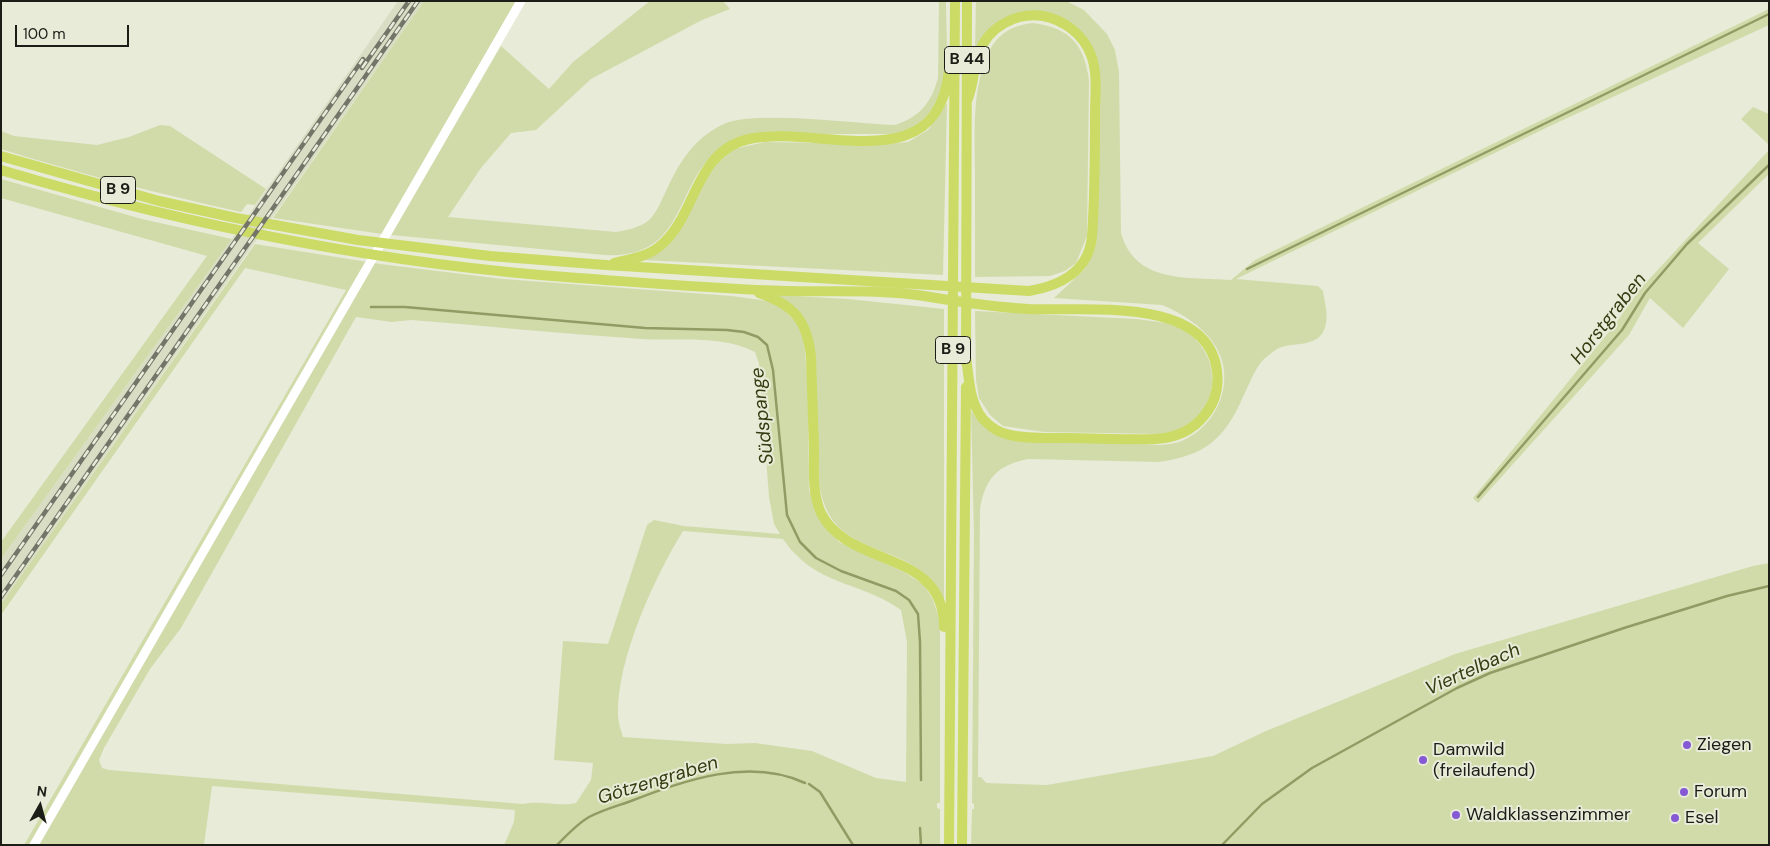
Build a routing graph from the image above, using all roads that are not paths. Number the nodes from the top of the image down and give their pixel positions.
1 (521, 1) edge
2 (955, 1) edge
3 (967, 1) edge
4 (955, 47) junction
5 (967, 101) junction
6 (1, 156) edge
7 (1, 170) edge
8 (606, 265) junction
9 (746, 288) junction
10 (966, 357) junction
11 (950, 653) junction
12 (34, 845) edge
13 (949, 845) edge
14 (962, 845) edge

1 - 12 main road
2 - 4 highway, B 44
3 - 5 highway, B 44
4 - 8 highway
4 - 11 highway, B 9
5 - 8 highway, B 9
5 - 10 highway, B 9
6 - 8 highway, B 9
7 - 9 highway, B 9
9 - 10 highway
9 - 11 highway
10 - 14 highway, B 9
11 - 13 highway, B 9

